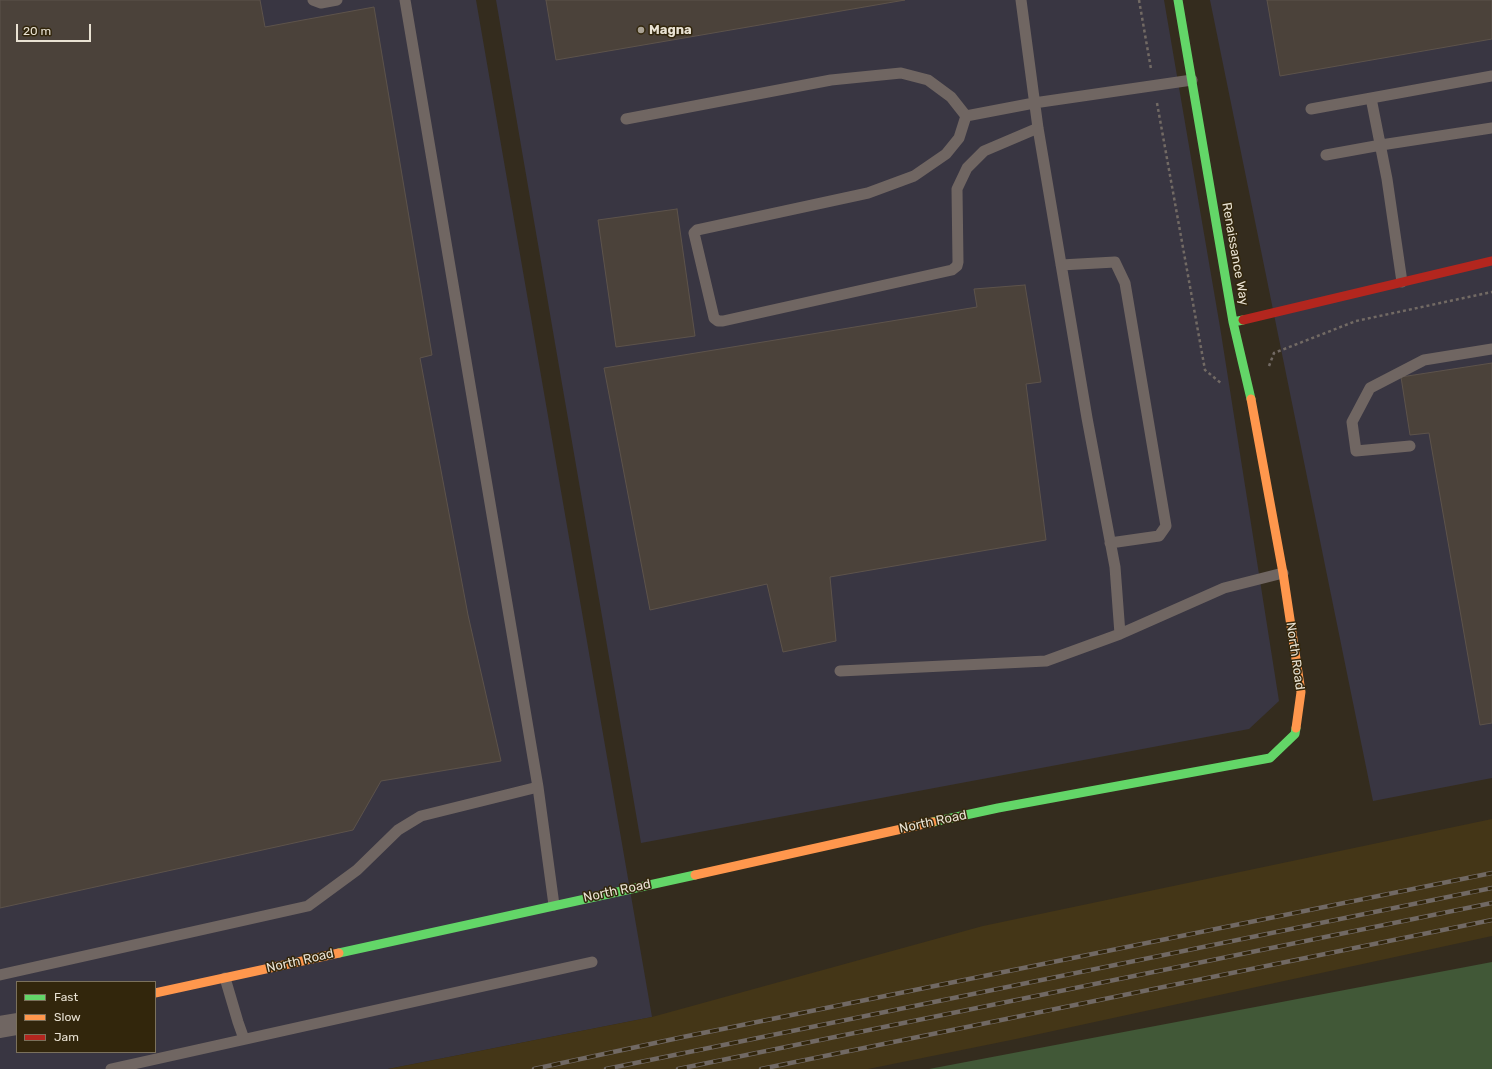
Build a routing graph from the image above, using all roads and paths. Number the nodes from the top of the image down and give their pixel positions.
1 (313, 0) edge
2 (338, 0) edge
3 (405, 0) edge
4 (1021, 0) edge
5 (1139, 0) edge
6 (1178, 0) edge
7 (1492, 76) edge
8 (1192, 80) junction
9 (1154, 86) junction
10 (1371, 98) junction
11 (1034, 103) junction
12 (1311, 109) dead end
13 (966, 116) junction
14 (626, 119) dead end
15 (1038, 128) junction
16 (1492, 128) edge
17 (1381, 145) junction
18 (1326, 155) dead end
19 (1492, 261) edge
20 (1061, 265) junction
21 (1402, 282) junction
22 (1492, 292) edge
23 (1233, 322) junction
24 (1492, 350) edge
25 (1269, 367) dead end
26 (1224, 385) dead end
27 (1410, 446) dead end
28 (1110, 543) junction
29 (1283, 573) junction
30 (1120, 634) junction
31 (840, 671) dead end
32 (538, 787) junction
33 (554, 905) junction
34 (592, 962) dead end
35 (0, 975) edge
36 (225, 978) junction
37 (156, 993) edge
38 (16, 1024) edge
39 (0, 1027) edge
40 (244, 1039) junction
41 (111, 1069) edge

1 - 2 lane
3 - 32 lane
4 - 11 lane
5 - 9 path
6 - 8 street, Renaissance Way
7 - 10 lane
8 - 9 lane
8 - 23 street, Renaissance Way
9 - 11 lane
9 - 26 path
10 - 12 lane
10 - 17 lane
11 - 13 lane
11 - 15 lane
13 - 14 lane
13 - 15 lane
15 - 20 lane
16 - 17 lane
17 - 18 lane
17 - 21 lane
19 - 21 street, Renaissance Way
20 - 28 lane
20 - 28 lane
21 - 23 street, Renaissance Way
22 - 25 path
23 - 29 street, North Road
24 - 27 lane
28 - 30 lane
29 - 30 lane
29 - 33 street, North Road
30 - 31 lane
32 - 33 lane
32 - 35 lane
33 - 36 street, North Road
34 - 40 lane
36 - 37 street, North Road
36 - 40 lane
38 - 39 street
40 - 41 lane

